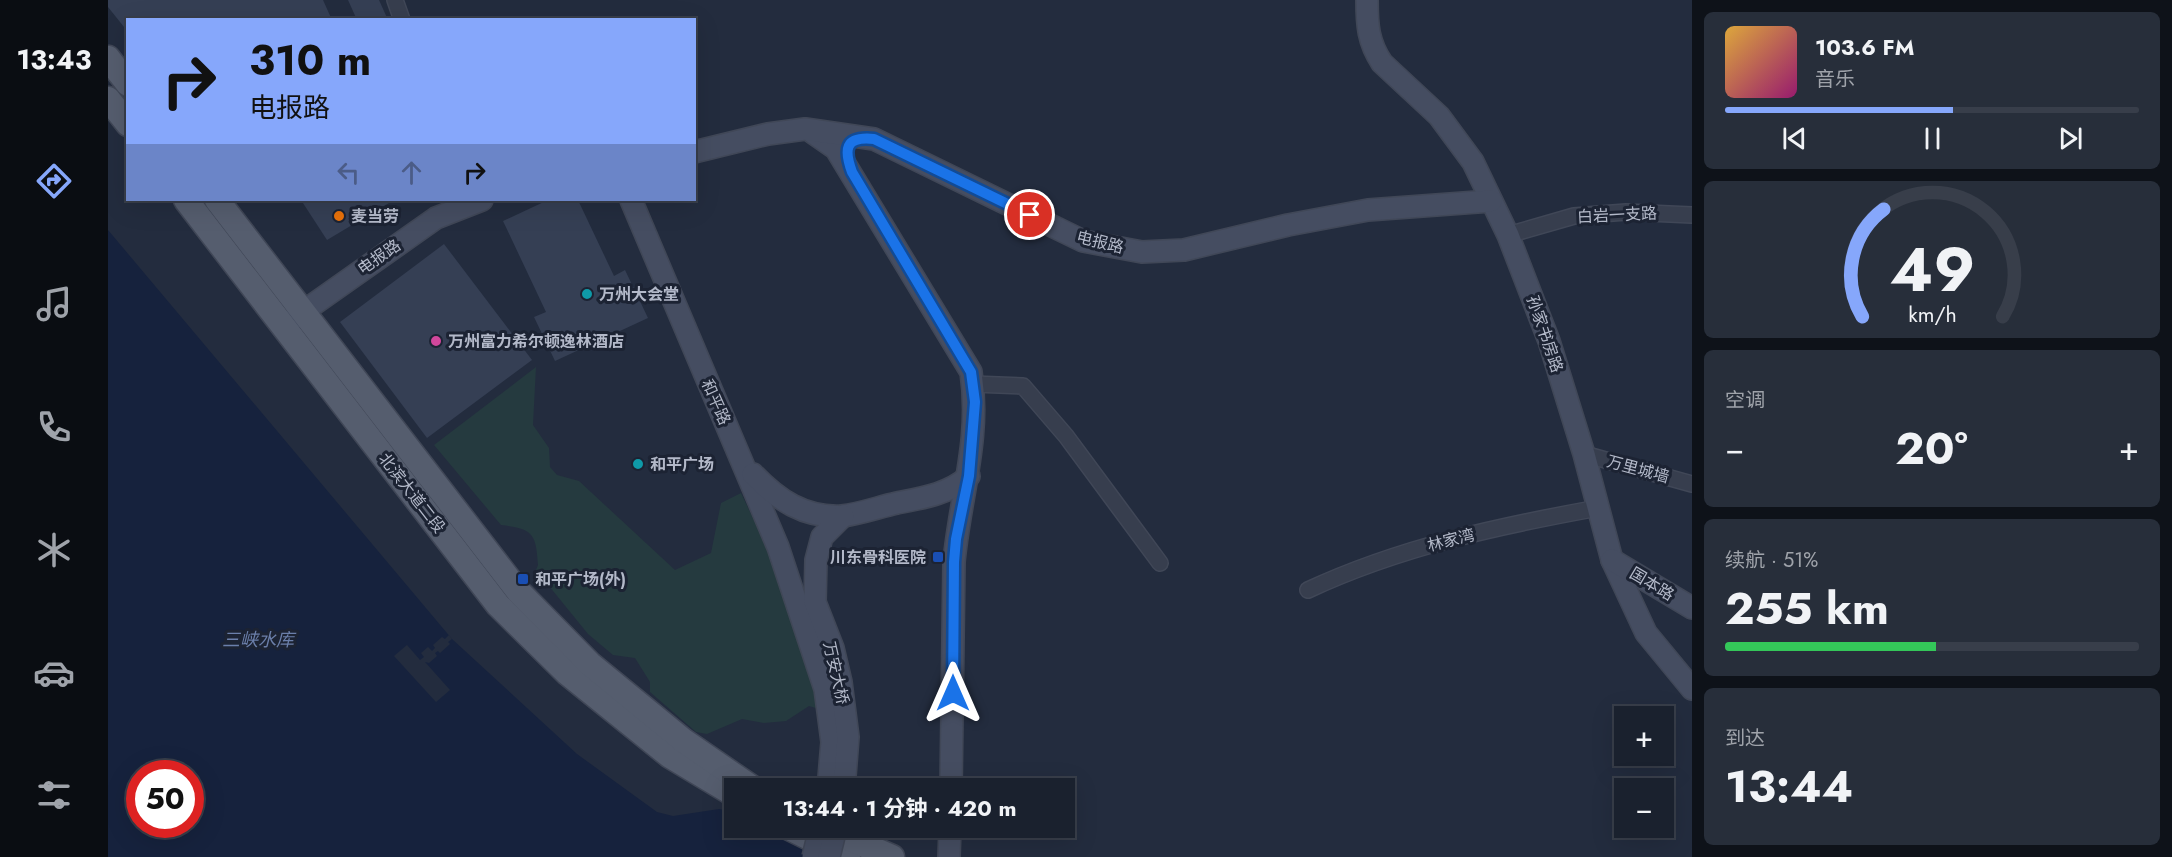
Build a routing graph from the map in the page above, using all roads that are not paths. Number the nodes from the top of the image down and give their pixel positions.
1 (395, 0) edge
2 (1367, 0) edge
3 (401, 18) edge
4 (108, 58) edge
5 (126, 81) edge
6 (108, 99) edge
7 (126, 122) edge
8 (805, 129) junction
9 (869, 139) junction
10 (696, 152) edge
11 (852, 172) junction
12 (187, 201) edge
13 (218, 201) edge
14 (477, 201) edge
15 (623, 201) edge
16 (631, 201) edge
17 (1491, 201) junction
18 (439, 209) edge
19 (1692, 215) edge
20 (639, 222) junction
21 (1508, 235) junction
22 (303, 312) junction
23 (283, 326) junction
24 (973, 384) junction
25 (1584, 454) junction
26 (744, 465) junction
27 (969, 476) junction
28 (1692, 484) edge
29 (929, 497) junction
30 (1598, 508) junction
31 (843, 516) junction
32 (956, 539) junction
33 (1612, 560) junction
34 (1160, 563) dead end
35 (790, 583) joint
36 (1308, 590) dead end
37 (1692, 608) edge
38 (1692, 688) edge
39 (677, 748) junction
40 (733, 778) edge
41 (829, 778) edge
42 (845, 778) edge
43 (951, 778) edge
44 (724, 786) edge
45 (809, 838) edge
46 (820, 838) edge
47 (834, 838) edge
48 (847, 838) edge
49 (950, 838) edge
50 (813, 857) edge
51 (829, 857) edge
52 (848, 857) edge
53 (892, 857) edge
54 (949, 857) edge

1 - 3 street
2 - 17 main road, 孙家书房路
4 - 5 main road
6 - 7 main road
8 - 9 main road, 电报路
8 - 10 main road, 电报路
8 - 11 main road
9 - 11 main road
9 - 17 main road, 电报路
11 - 24 main road
12 - 23 main road, 北滨大道二段
13 - 22 main road, 北滨大道二段
14 - 18 main road, 电报路
15 - 20 main road, 和平路
16 - 20 main road, 和平路
17 - 21 main road, 孙家书房路
18 - 22 main road, 电报路
19 - 21 street, 白岩一支路
20 - 26 main road, 和平路
21 - 25 main road, 孙家书房路
22 - 23 main road, 电报路
22 - 39 main road, 北滨大道二段
23 - 39 main road, 北滨大道二段
24 - 27 main road
24 - 34 street
25 - 28 street, 万里城墙
25 - 30 main road, 孙家书房路
26 - 31 main road
26 - 35 main road, 和平路
27 - 29 main road
27 - 32 main road
29 - 31 main road
29 - 32 main road
30 - 33 main road, 孙家书房路
30 - 36 street, 林家湾
31 - 42 main road, 万安大桥
32 - 43 main road
33 - 37 main road, 国本路
33 - 38 main road, 孙家书房路
35 - 41 main road, 万安大桥
39 - 40 main road
39 - 44 main road
45 - 52 main road, bridge
46 - 50 main road, bridge
47 - 51 main road, bridge
48 - 53 main road
49 - 54 main road

